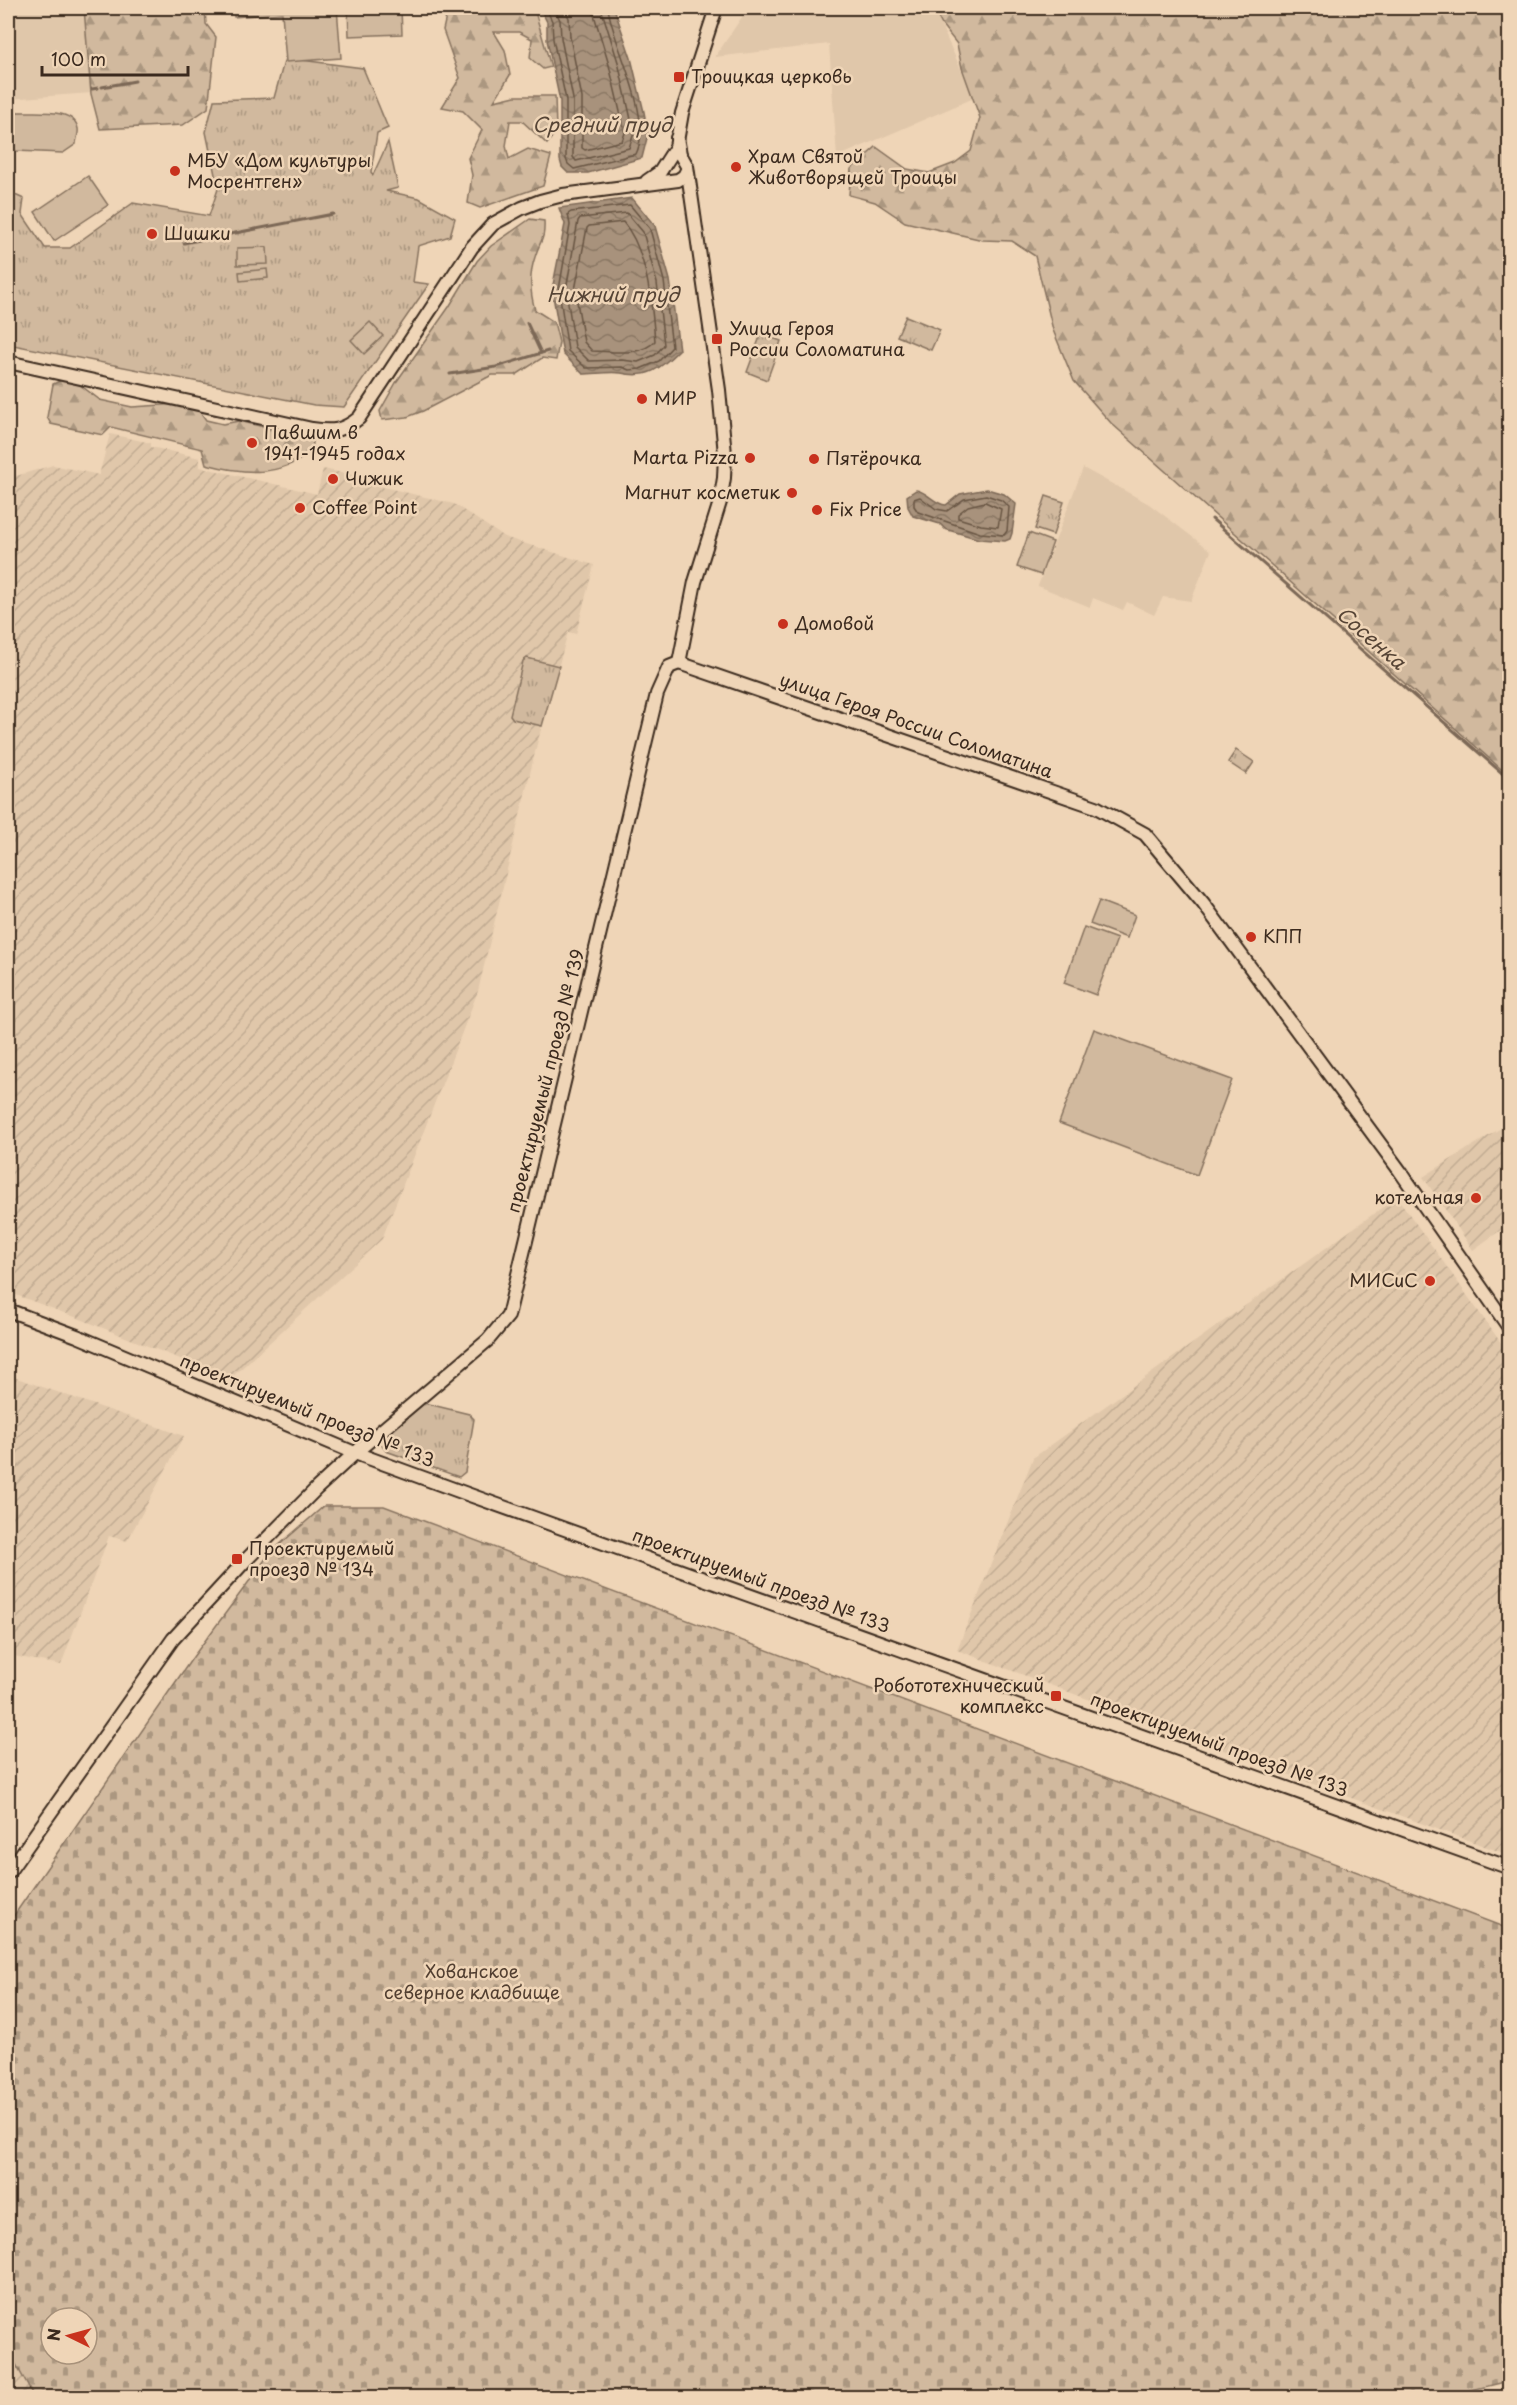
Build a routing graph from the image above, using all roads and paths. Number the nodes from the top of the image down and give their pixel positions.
1 (716, 8) edge
2 (677, 138) junction
3 (666, 164) junction
4 (685, 165) junction
5 (676, 180) junction
6 (643, 183) junction
7 (692, 208) junction
8 (8, 362) edge
9 (679, 663) junction
10 (8, 1310) edge
11 (1509, 1329) edge
12 (355, 1453) junction
13 (1509, 1868) edge
14 (8, 1873) edge

1 - 2 street
2 - 3 street
2 - 4 street
3 - 4 street
3 - 5 street
3 - 6 street
4 - 5 street
4 - 7 street
5 - 6 street
5 - 7 street
6 - 8 street
7 - 9 street
9 - 11 street, улица Героя России Соломатина
9 - 12 street, проектируемый проезд № 139
10 - 12 street, проектируемый проезд № 133
12 - 13 street, проектируемый проезд № 133
12 - 14 street

